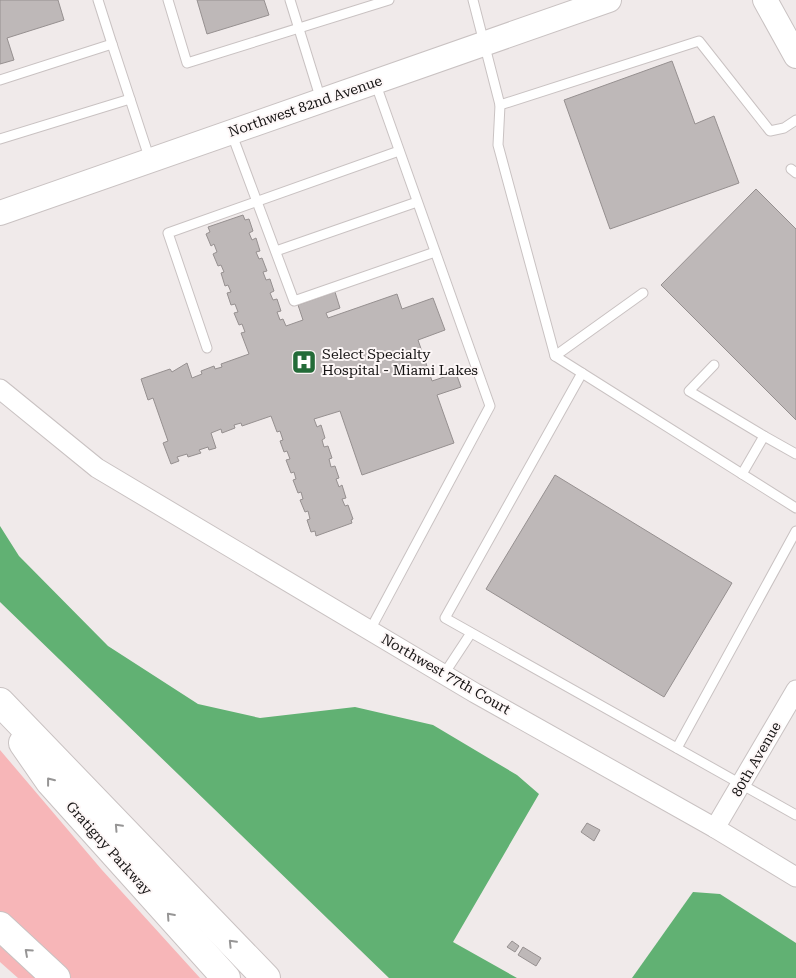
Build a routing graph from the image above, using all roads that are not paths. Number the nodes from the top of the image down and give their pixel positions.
1 (98, 0) edge
2 (168, 0) edge
3 (290, 0) edge
4 (389, 0) edge
5 (473, 0) edge
6 (609, 0) edge
7 (765, 0) edge
8 (299, 28) junction
9 (112, 44) junction
10 (484, 44) junction
11 (796, 56) edge
12 (0, 80) edge
13 (375, 82) junction
14 (130, 99) junction
15 (321, 101) junction
16 (500, 105) junction
17 (796, 120) edge
18 (231, 132) junction
19 (0, 139) edge
20 (399, 151) junction
21 (150, 160) junction
22 (257, 202) junction
23 (417, 202) junction
24 (0, 213) edge
25 (276, 251) junction
26 (436, 252) junction
27 (643, 293) dead end
28 (207, 348) dead end
29 (555, 356) junction
30 (714, 365) dead end
31 (582, 372) junction
32 (0, 389) edge
33 (764, 436) junction
34 (796, 454) edge
35 (742, 474) junction
36 (796, 508) edge
37 (796, 531) edge
38 (370, 630) junction
39 (471, 633) junction
40 (444, 674) junction
41 (796, 690) edge
42 (0, 702) edge
43 (0, 711) edge
44 (676, 748) junction
45 (741, 784) junction
46 (796, 815) edge
47 (715, 828) junction
48 (796, 877) edge
49 (0, 926) edge
50 (56, 978) edge
51 (226, 978) edge
52 (266, 978) edge

1 - 9 lane
2 - 8 lane
3 - 8 lane
4 - 8 lane
5 - 10 lane
6 - 10 street, Northwest 82nd Avenue
7 - 11 street
8 - 15 lane
9 - 12 lane
9 - 14 lane
10 - 13 street, Northwest 82nd Avenue
10 - 16 lane
13 - 15 street, Northwest 82nd Avenue
13 - 20 lane
14 - 19 lane
14 - 21 lane
15 - 18 street, Northwest 82nd Avenue
16 - 17 lane
16 - 29 lane
18 - 21 street, Northwest 82nd Avenue
18 - 22 lane
20 - 22 lane
20 - 23 lane
21 - 24 street, Northwest 82nd Avenue
22 - 25 lane
22 - 28 lane
23 - 25 lane
23 - 26 lane
25 - 26 lane
26 - 38 lane
27 - 29 lane
29 - 31 lane
30 - 33 lane
31 - 35 lane
31 - 39 lane
32 - 38 street, Northwest 77th Court
33 - 34 lane
33 - 35 lane
35 - 36 lane
37 - 44 lane
38 - 40 street, Northwest 77th Court
39 - 40 lane
39 - 44 lane
40 - 47 street, Northwest 77th Court
41 - 45 street, 80th Avenue
52 -> 42 highway
51 -> 43 highway, Gratigny Parkway
44 - 45 lane
45 - 46 lane
45 - 47 street, 80th Avenue
47 - 48 street, Northwest 77th Court
50 -> 49 highway

